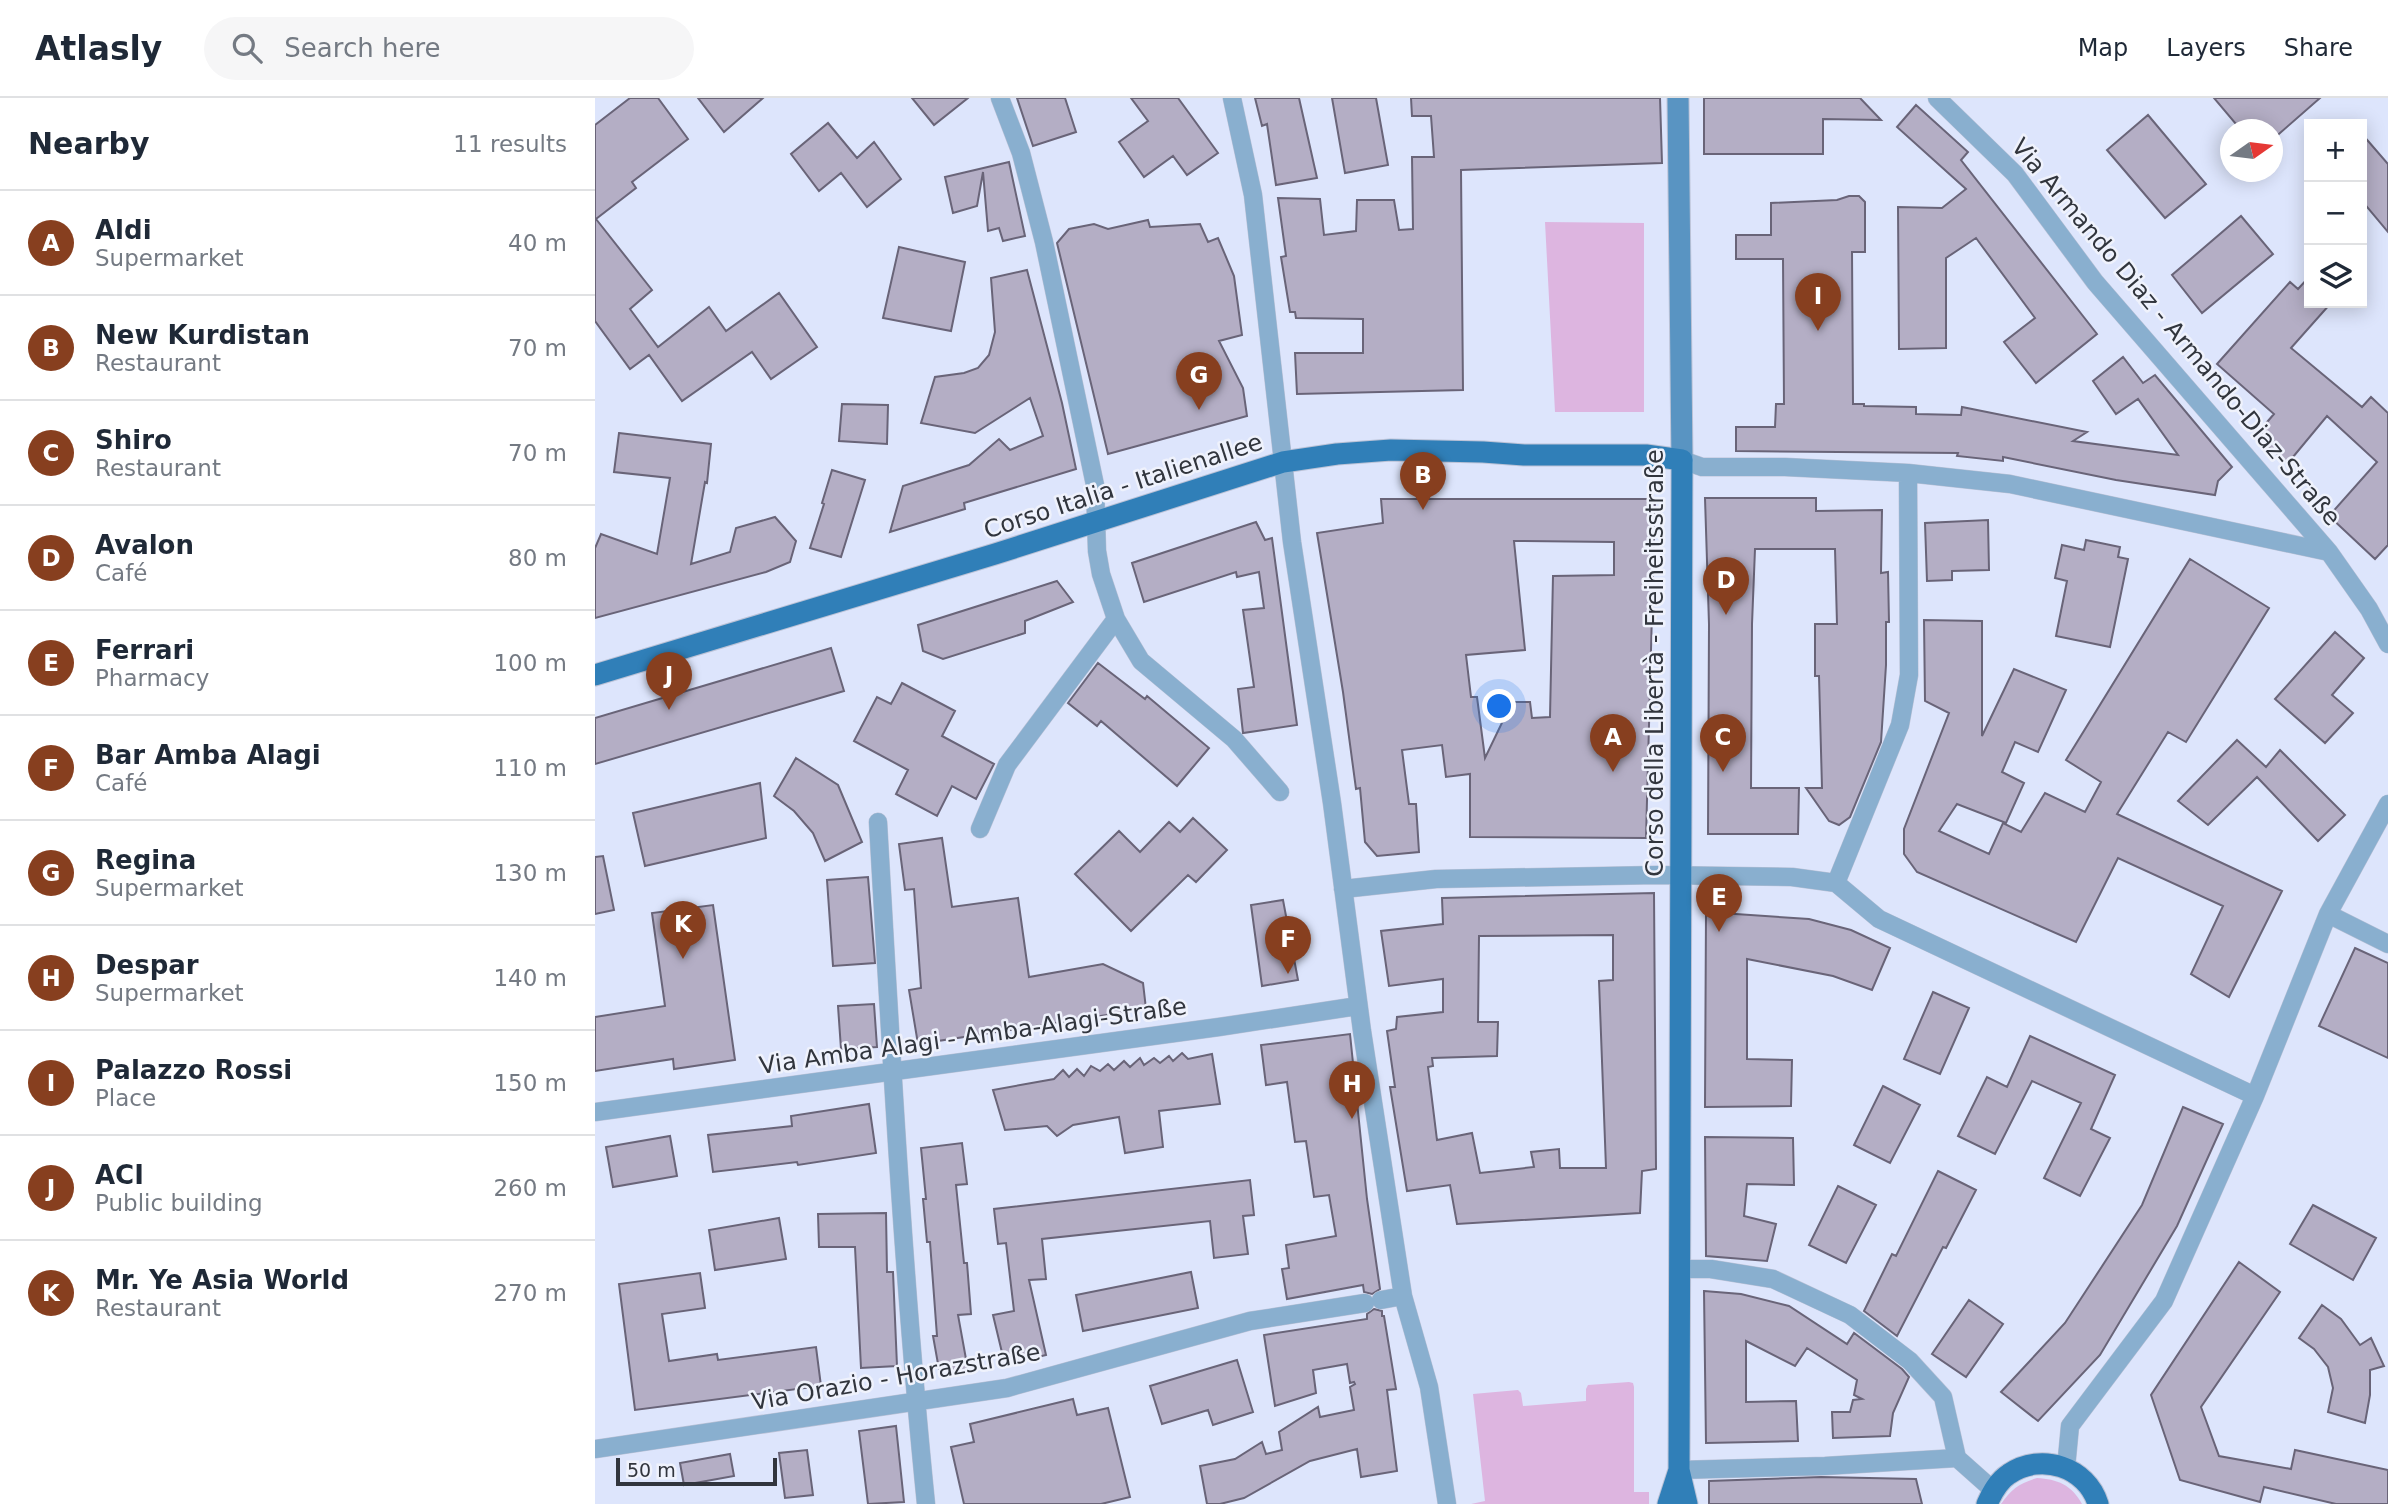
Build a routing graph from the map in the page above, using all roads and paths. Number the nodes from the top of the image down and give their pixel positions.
1 (1000, 98) edge
2 (1232, 98) edge
3 (1678, 98) edge
4 (1937, 98) edge
5 (1682, 460) junction
6 (1283, 462) junction
7 (1908, 473) junction
8 (1096, 523) junction
9 (2329, 552) junction
10 (1116, 619) junction
11 (2388, 644) edge
12 (595, 675) edge
13 (1280, 792) dead end
14 (2388, 804) edge
15 (878, 822) dead end
16 (980, 829) dead end
17 (1681, 876) junction
18 (1836, 883) junction
19 (1343, 889) junction
20 (2328, 914) junction
21 (2388, 944) edge
22 (1358, 1006) junction
23 (892, 1071) junction
24 (2255, 1096) junction
25 (595, 1112) edge
26 (1679, 1269) junction
27 (1402, 1296) junction
28 (916, 1403) junction
29 (595, 1449) edge
30 (1957, 1458) junction
31 (2066, 1468) junction
32 (1679, 1470) junction
33 (1990, 1497) edge
34 (926, 1504) edge
35 (1447, 1504) edge
36 (1668, 1504) edge
37 (1687, 1504) edge
38 (2098, 1504) edge

1 - 8 street
2 - 6 street
3 - 5 main road, Corso della Libertà - Freiheitsstraße
4 - 9 street, Via Armando Diaz - Armando-Diaz-Straße
5 - 6 main road, Corso Italia - Italienallee
5 - 7 street
5 - 17 main road, Corso della Libertà - Freiheitsstraße
6 - 8 main road, Corso Italia - Italienallee
6 - 19 street
7 - 9 street
7 - 18 street
8 - 10 street
8 - 12 main road, Corso Italia - Italienallee
9 - 11 street, Via Armando Diaz - Armando-Diaz-Straße
10 - 13 street
10 - 16 street
14 - 20 street
15 - 23 street
17 - 18 street
17 - 19 street
17 - 26 main road, Corso della Libertà - Freiheitsstraße
18 - 24 street
19 - 22 street
20 - 21 street
20 - 24 street
22 - 23 street, Via Amba Alagi - Amba-Alagi-Straße
22 - 27 street
23 - 25 street, Via Amba Alagi - Amba-Alagi-Straße
23 - 28 street
24 - 31 street
26 - 30 street
26 - 32 main road, Corso della Libertà - Freiheitsstraße
27 - 28 street, Via Orazio - Horazstraße
27 - 35 street
28 - 29 street, Via Orazio - Horazstraße
28 - 34 street
30 - 32 street
30 - 33 street
31 - 33 main road
31 - 38 main road
32 - 36 main road
32 - 37 main road

